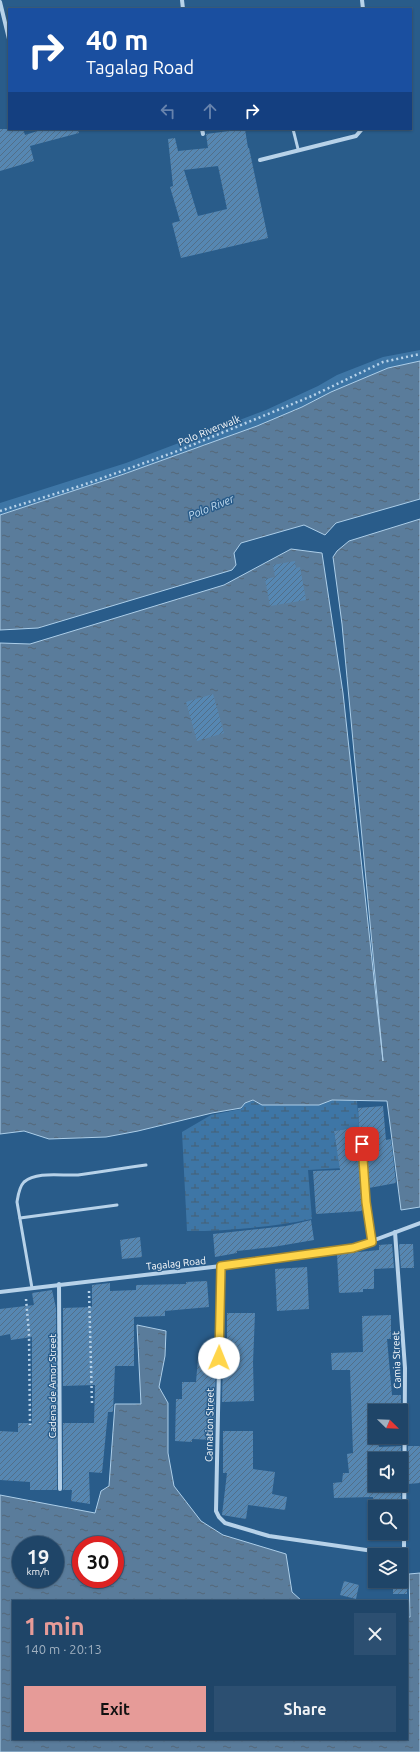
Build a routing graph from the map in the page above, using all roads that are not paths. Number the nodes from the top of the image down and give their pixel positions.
1 (0, 2) edge
2 (8, 35) edge
3 (202, 130) edge
4 (293, 130) edge
5 (361, 130) edge
6 (203, 134) dead end
7 (298, 149) junction
8 (260, 160) dead end
9 (362, 1144) dead end
10 (146, 1165) dead end
11 (117, 1205) dead end
12 (20, 1218) junction
13 (420, 1223) edge
14 (395, 1232) junction
15 (372, 1242) junction
16 (221, 1266) junction
17 (59, 1284) junction
18 (32, 1288) junction
19 (0, 1292) edge
20 (60, 1488) dead end
21 (216, 1511) joint

1 - 2 street
3 - 6 street
4 - 7 lane
5 - 7 street
7 - 8 street
9 - 15 street
10 - 12 lane
11 - 12 lane
12 - 18 lane
13 - 14 street, Tagalag Road
14 - 15 street, Tagalag Road
14 - 21 street, Camia Street
15 - 16 street, Tagalag Road
16 - 17 street, Tagalag Road
16 - 21 street, Carnation Street
17 - 18 street, Tagalag Road
17 - 20 street, Cadena de Amor Street
18 - 19 street, Tagalag Road

